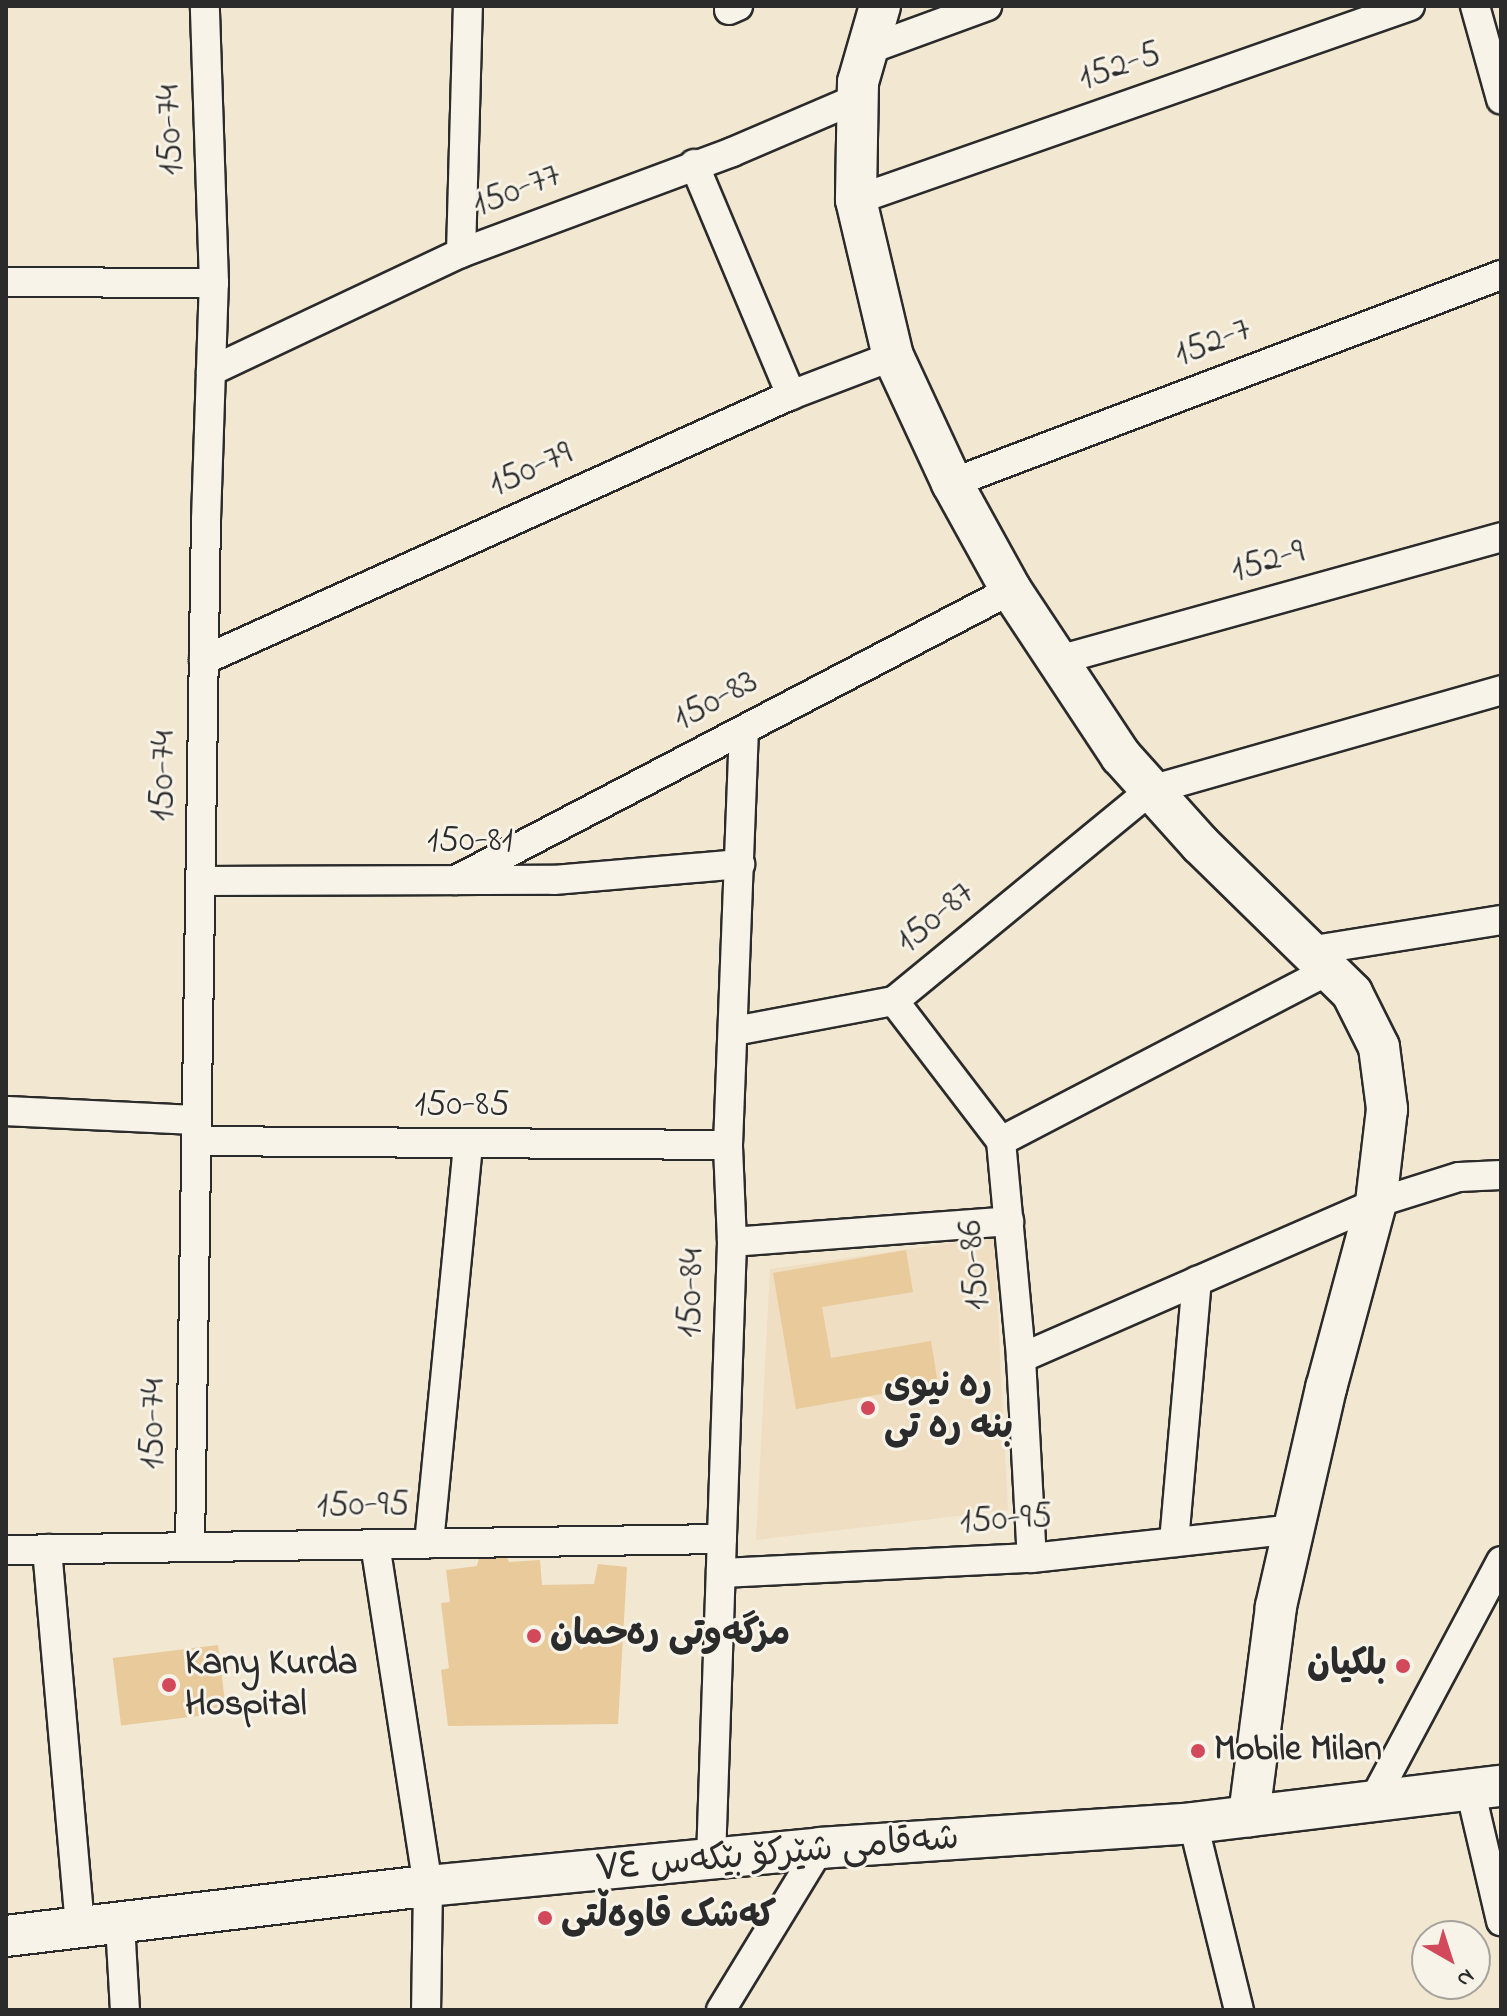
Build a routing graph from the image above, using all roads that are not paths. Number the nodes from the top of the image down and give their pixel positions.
1 (205, 6) edge
2 (468, 6) edge
3 (880, 6) edge
4 (987, 6) edge
5 (1410, 6) edge
6 (1475, 6) edge
7 (867, 50) junction
8 (858, 98) junction
9 (1501, 99) edge
10 (694, 164) junction
11 (856, 200) junction
12 (461, 253) junction
13 (1501, 275) edge
14 (6, 282) edge
15 (214, 283) junction
16 (893, 356) junction
17 (211, 371) junction
18 (791, 395) junction
19 (952, 483) junction
20 (1501, 537) edge
21 (1011, 590) junction
22 (204, 660) junction
23 (1055, 661) junction
24 (1501, 690) edge
25 (744, 730) junction
26 (1151, 790) junction
27 (740, 864) junction
28 (456, 880) junction
29 (201, 881) junction
30 (1501, 920) edge
31 (1318, 961) junction
32 (894, 1001) junction
33 (735, 1031) junction
34 (6, 1111) edge
35 (197, 1130) junction
36 (1001, 1141) junction
37 (468, 1144) junction
38 (728, 1145) junction
39 (1501, 1175) edge
40 (1376, 1203) junction
41 (1009, 1221) junction
42 (732, 1242) junction
43 (1197, 1281) junction
44 (1021, 1358) junction
45 (1294, 1529) junction
46 (722, 1539) junction
47 (1174, 1542) junction
48 (429, 1543) junction
49 (375, 1544) junction
50 (190, 1547) junction
51 (47, 1549) junction
52 (6, 1550) edge
53 (1032, 1558) junction
54 (1501, 1561) edge
55 (721, 1573) junction
56 (1486, 1788) edge
57 (1373, 1801) junction
58 (1249, 1816) junction
59 (1193, 1823) junction
60 (820, 1848) junction
61 (711, 1859) junction
62 (428, 1886) junction
63 (1501, 1921) edge
64 (120, 1924) junction
65 (80, 1928) junction
66 (6, 1936) edge
67 (125, 2010) edge
68 (426, 2010) edge
69 (721, 2010) edge
70 (1239, 2010) edge

1 - 15 street, 150-74
2 - 12 street
3 - 7 street
4 - 7 street
5 - 11 street, 152-5
6 - 9 street
7 - 8 street
8 - 10 street, 150-77
8 - 11 street
10 - 12 street, 150-77
10 - 18 street
11 - 16 street
12 - 17 street, 150-77
13 - 19 street, 152-7
14 - 15 street
15 - 17 street, 150-74
16 - 18 street, 150-79
16 - 19 street
17 - 22 street, 150-74
18 - 22 street, 150-79
19 - 21 street
20 - 23 street, 152-9
21 - 23 street
21 - 25 street, 150-83
22 - 29 street, 150-74
23 - 26 street
24 - 26 street
25 - 27 street, 150-84
25 - 28 street, 150-83
26 - 31 street
26 - 32 street, 150-87
27 - 28 street, 150-81
27 - 33 street, 150-84
28 - 29 street, 150-81
29 - 35 street, 150-74
30 - 31 street
31 - 36 street
31 - 40 street
32 - 33 street, 150-87
32 - 36 street
33 - 38 street, 150-84
34 - 35 street, 150-85
35 - 37 street, 150-85
35 - 50 street, 150-74
36 - 41 street, 150-86
37 - 38 street, 150-85
37 - 48 street
38 - 42 street, 150-84
39 - 40 street
40 - 43 street
40 - 45 street
41 - 42 street
41 - 44 street, 150-86
42 - 46 street, 150-84
43 - 44 street
43 - 47 street
44 - 53 street, 150-86
45 - 47 street, 150-95
45 - 58 street
46 - 48 street, 150-95
46 - 55 street, 150-84
47 - 53 street, 150-95
48 - 49 street, 150-95
49 - 50 street, 150-95
49 - 62 street
50 - 51 street, 150-95
51 - 52 street, 150-95
51 - 65 street
53 - 55 street, 150-95
54 - 57 street
55 - 61 street, 150-84
56 - 57 street, شەقامی شێرکۆ بێکەس ٧٤
56 - 63 street
57 - 58 street, شەقامی شێرکۆ بێکەس ٧٤
58 - 59 street, شەقامی شێرکۆ بێکەس ٧٤
59 - 60 street, شەقامی شێرکۆ بێکەس ٧٤
59 - 70 street
60 - 61 street, شەقامی شێرکۆ بێکەس ٧٤
60 - 69 street
61 - 62 street, شەقامی شێرکۆ بێکەس ٧٤
62 - 64 street, شەقامی شێرکۆ بێکەس ٧٤
62 - 68 street
64 - 65 street, شەقامی شێرکۆ بێکەس ٧٤
64 - 67 street
65 - 66 street, شەقامی شێرکۆ بێکەس ٧٤

